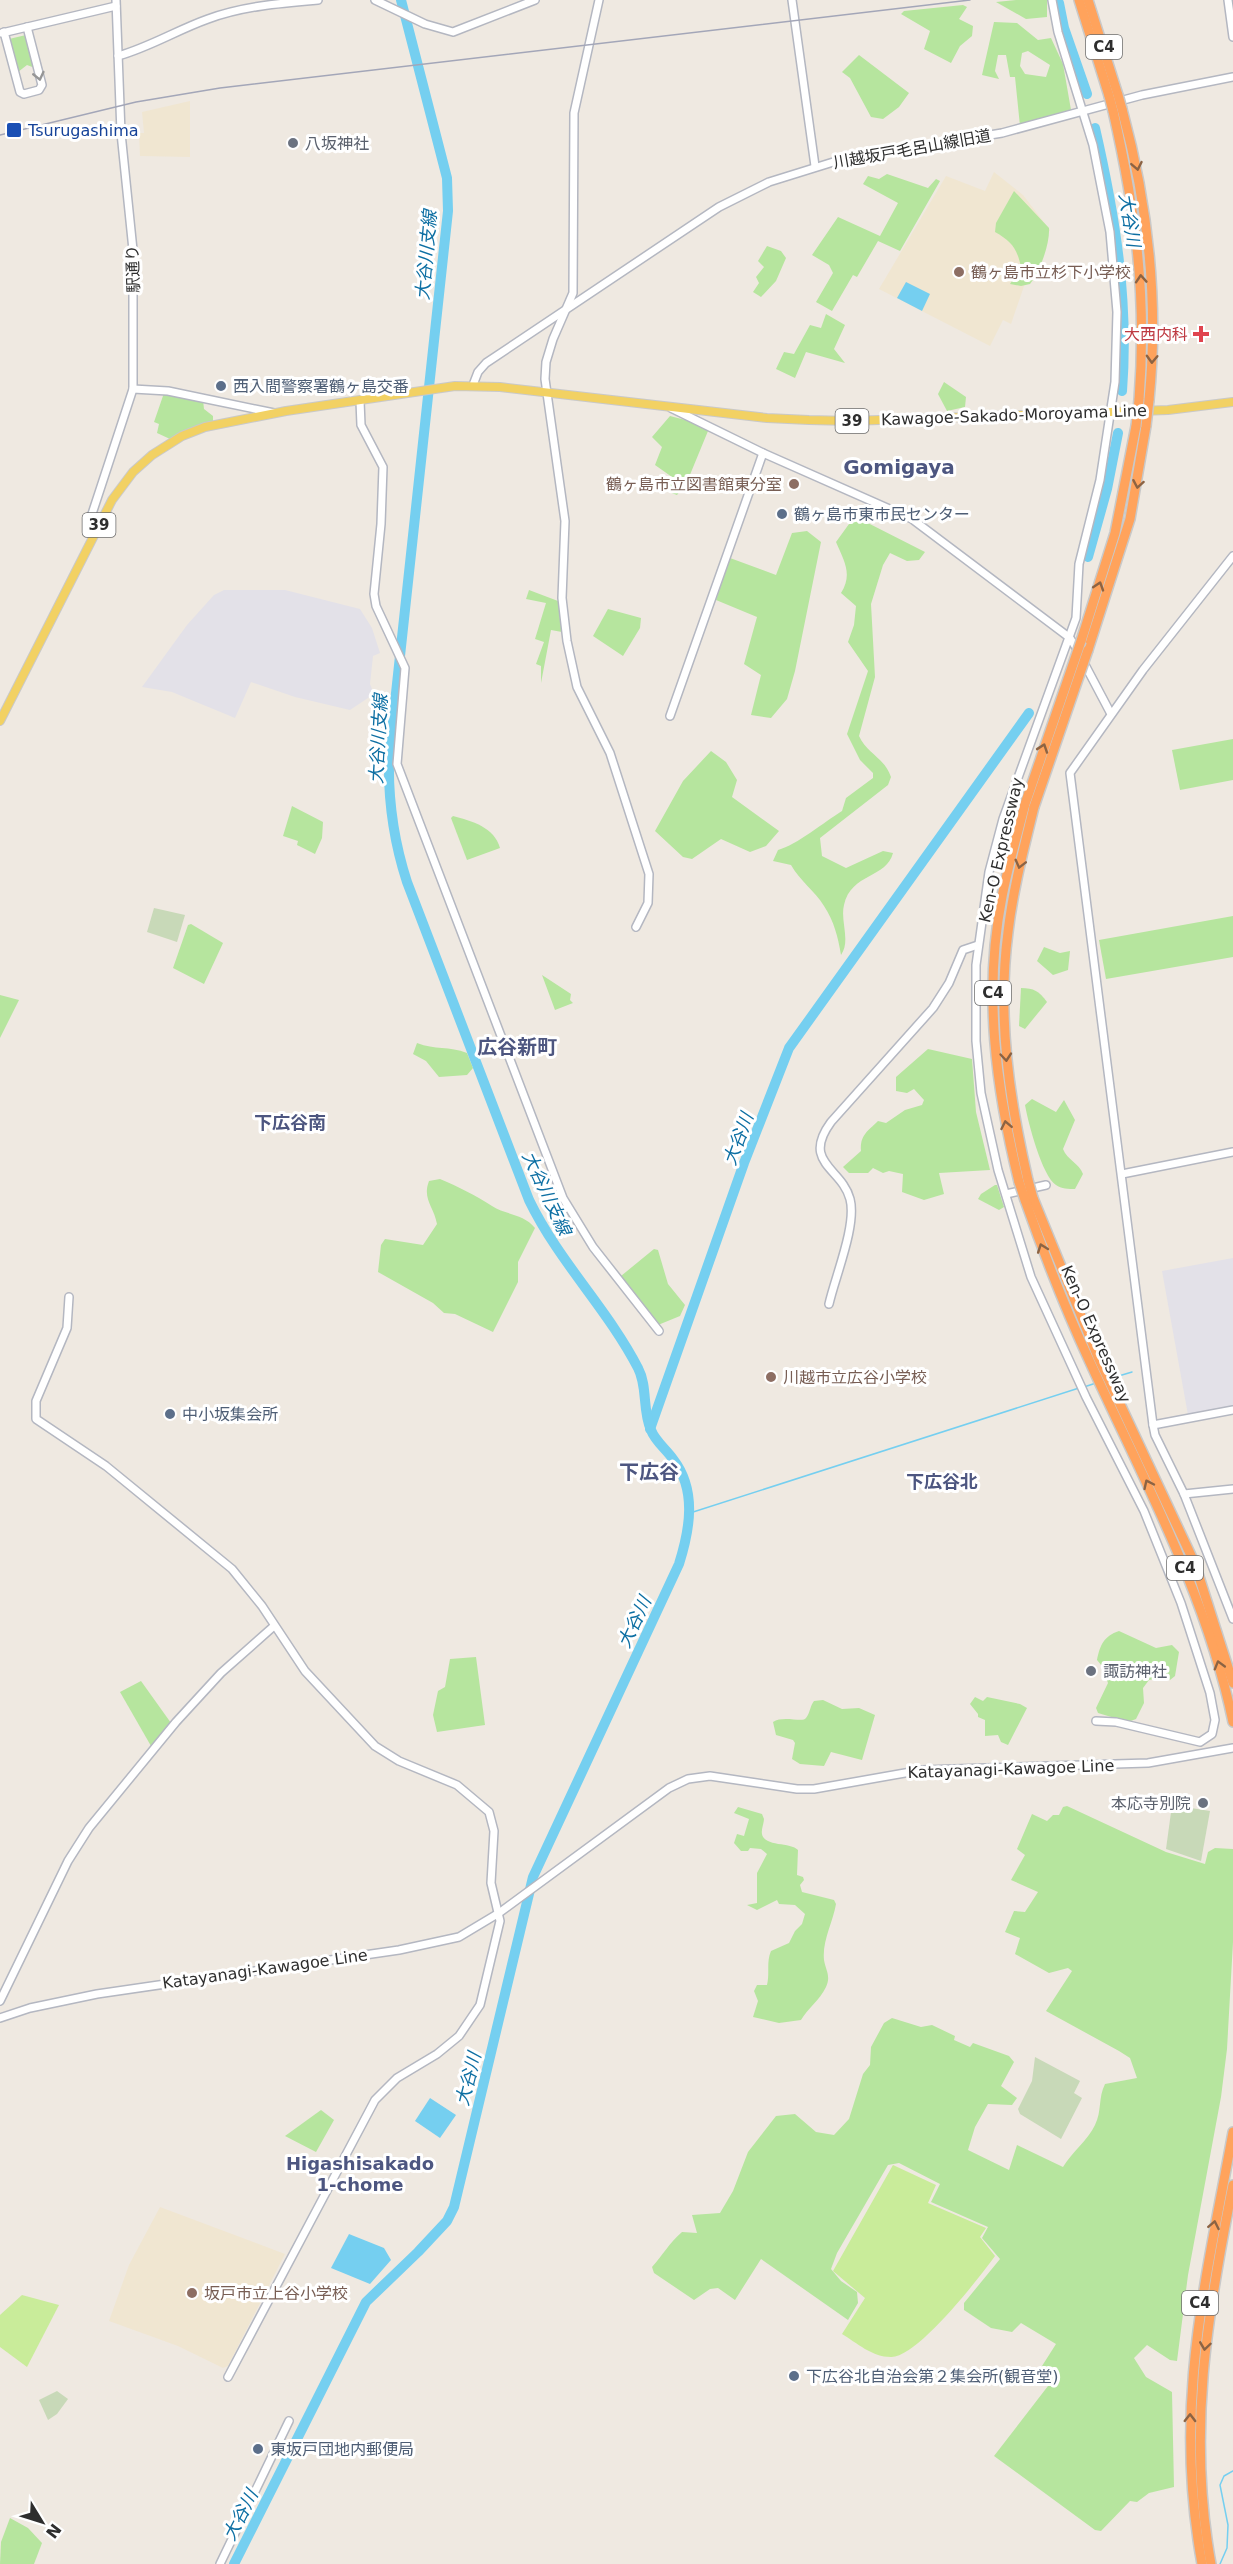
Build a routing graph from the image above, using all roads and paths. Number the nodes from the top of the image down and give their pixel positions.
1 (318, 0) edge
2 (375, 0) edge
3 (535, 0) edge
4 (599, 0) edge
5 (792, 0) edge
6 (1052, 0) edge
7 (1228, 0) edge
8 (1084, 1) edge
9 (116, 3) edge
10 (27, 27) junction
11 (2, 33) edge
12 (1233, 38) edge
13 (118, 57) junction
14 (1233, 77) edge
15 (1084, 110) junction
16 (814, 166) junction
17 (569, 308) junction
18 (473, 385) junction
19 (134, 389) junction
20 (548, 393) junction
21 (360, 401) junction
22 (1233, 402) edge
23 (669, 407) junction
24 (1113, 411) junction
25 (274, 413) junction
26 (1141, 426) junction
27 (762, 453) junction
28 (96, 530) junction
29 (1233, 556) edge
30 (1070, 638) junction
31 (1111, 714) junction
32 (670, 716) dead end
33 (0, 721) edge
34 (1029, 806) junction
35 (636, 927) dead end
36 (978, 945) junction
37 (1233, 1152) edge
38 (1122, 1174) junction
39 (1046, 1185) dead end
40 (1006, 1194) junction
41 (69, 1297) dead end
42 (829, 1304) dead end
43 (659, 1331) dead end
44 (1233, 1410) edge
45 (1123, 1419) junction
46 (1154, 1425) junction
47 (1233, 1489) edge
48 (1184, 1494) junction
49 (1233, 1619) edge
50 (274, 1626) junction
51 (1233, 1683) edge
52 (1096, 1720) dead end
53 (1233, 1722) edge
54 (1233, 1748) edge
55 (500, 1913) junction
56 (0, 2001) edge
57 (0, 2018) edge
58 (1233, 2132) edge
59 (1233, 2185) edge
60 (228, 2377) dead end
61 (289, 2421) dead end
62 (1195, 2476) junction
63 (220, 2564) edge
64 (1202, 2564) edge
65 (1211, 2564) edge

1 - 13 street
2 - 3 street
4 - 17 street
5 - 16 street
6 - 15 street
7 - 12 street
8 - 26 highway, Ken-O Expressway / C4, bridge
9 - 10 street
9 - 13 street, 駅通り
10 - 11 street
10 -> 11 street
13 - 19 street, 駅通り
14 - 15 street, 川越坂戸毛呂山線旧道
15 - 16 street, 川越坂戸毛呂山線旧道
15 - 24 street
16 - 17 street, 川越坂戸毛呂山線旧道
17 - 18 street, 川越坂戸毛呂山線旧道
17 - 20 street
18 - 20 main road, Kawagoe-Sakado-Moroyama Line / 39
18 - 21 main road, 39
19 - 25 street
19 - 28 street, 駅通り
20 - 23 main road, Kawagoe-Sakado-Moroyama Line / 39
20 - 35 street
21 - 25 main road, 39
21 - 43 street
22 - 24 main road, Kawagoe-Sakado-Moroyama Line / 39
23 - 24 main road, Kawagoe-Sakado-Moroyama Line / 39
23 - 27 street
24 - 30 street
25 - 28 main road, 39
34 -> 26 highway, Ken-O Expressway / C4, bridge
26 -> 34 highway, Ken-O Expressway / C4, bridge
27 - 30 street
27 - 32 street
28 - 33 main road, 39
29 - 31 street
30 - 31 street
30 - 36 street
31 - 38 street
34 - 45 highway, Ken-O Expressway / C4, bridge
36 - 40 street
36 - 42 street
37 - 38 street
38 - 46 street
39 - 40 street
40 - 52 street
41 - 50 street
44 - 46 street
45 - 51 highway, Ken-O Expressway / C4
53 -> 45 highway, Ken-O Expressway / C4
46 - 48 street
47 - 48 street
48 - 49 street
50 - 55 street
50 - 56 street
54 - 55 street, Katayanagi-Kawagoe Line
55 - 57 street, Katayanagi-Kawagoe Line
55 - 60 street
62 -> 58 highway, C4
59 -> 62 highway, C4
61 - 63 street
62 - 64 highway, C4
62 - 65 highway, C4

